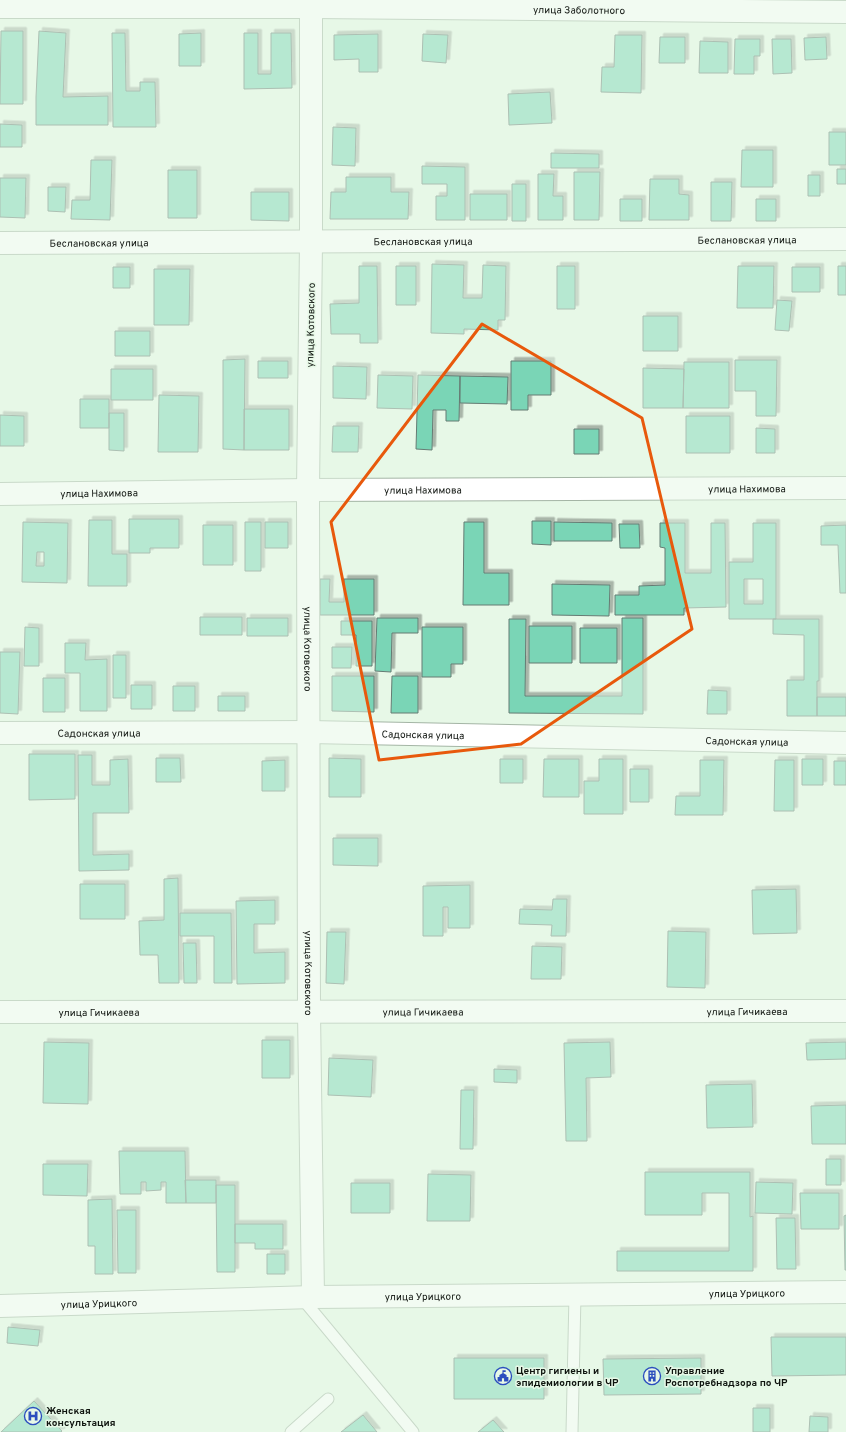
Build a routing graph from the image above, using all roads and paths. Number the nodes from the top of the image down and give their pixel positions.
1 (311, 4) edge
2 (0, 7) edge
3 (846, 12) edge
4 (846, 240) edge
5 (311, 242) junction
6 (0, 243) edge
7 (846, 488) edge
8 (308, 490) junction
9 (0, 494) edge
10 (309, 732) junction
11 (0, 733) edge
12 (846, 743) edge
13 (846, 1011) edge
14 (0, 1012) edge
15 (309, 1012) junction
16 (846, 1292) edge
17 (575, 1295) junction
18 (307, 1297) junction
19 (0, 1306) edge
20 (328, 1399) dead end
21 (291, 1432) edge
22 (413, 1432) edge
23 (572, 1432) edge

1 - 2 street, улица Заболотного
1 - 3 street, улица Заболотного
1 - 5 street, улица Котовского
4 - 5 street, Беслановская улица
5 - 6 street, Беслановская улица
5 - 8 street, улица Котовского
7 - 8 street, улица Нахимова
8 - 9 street, улица Нахимова
8 - 10 street, улица Котовского
10 - 11 street, Садонская улица
10 - 12 street, Садонская улица
10 - 15 street, улица Котовского
13 - 15 street, улица Гичикаева
14 - 15 street, улица Гичикаева
15 - 18 street, улица Котовского
16 - 17 street, улица Урицкого
17 - 18 street, улица Урицкого
17 - 23 lane
18 - 19 street, улица Урицкого
18 - 22 lane
20 - 21 lane

